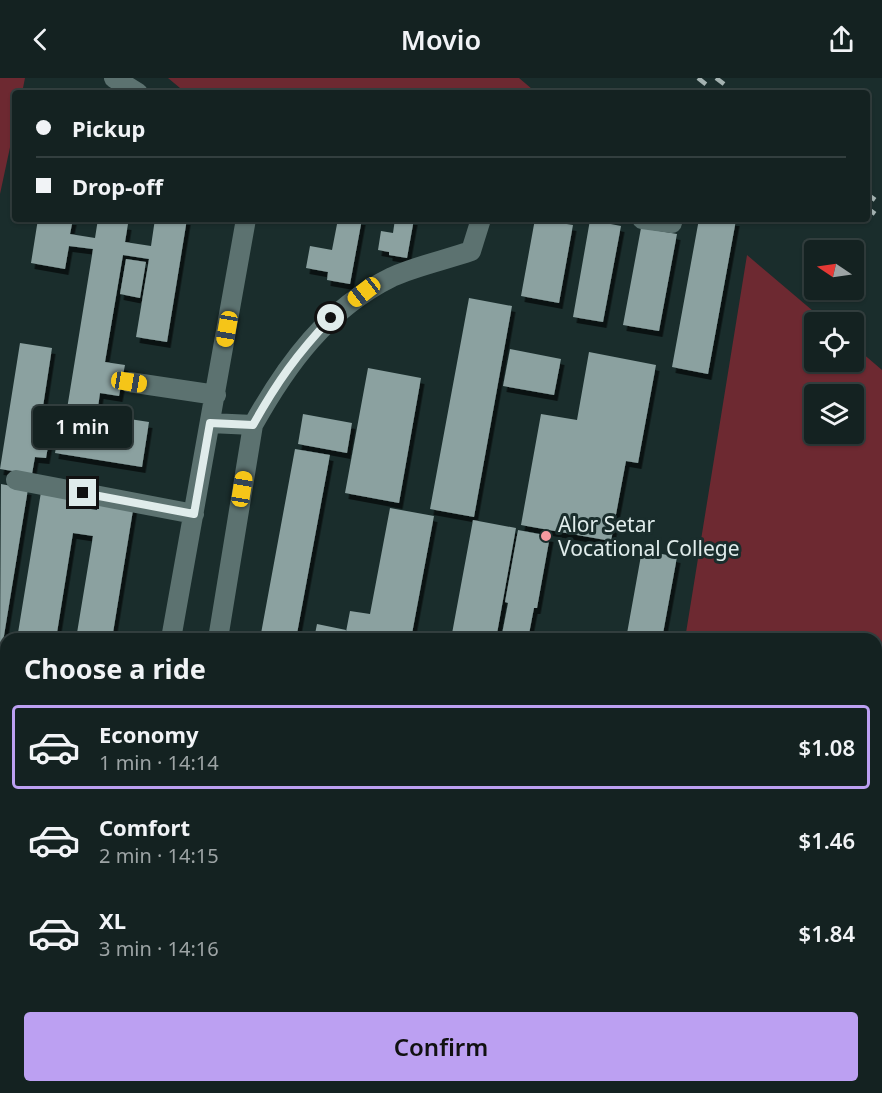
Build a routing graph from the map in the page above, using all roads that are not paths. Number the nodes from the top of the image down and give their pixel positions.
1 (114, 78) edge
2 (133, 90) edge
3 (245, 222) edge
4 (480, 222) edge
5 (664, 222) edge
6 (672, 223) dead end
7 (129, 382) dead end
8 (216, 395) junction
9 (210, 423) junction
10 (253, 425) junction
11 (16, 480) dead end
12 (194, 514) junction
13 (172, 633) edge
14 (219, 633) edge

1 - 2 street
3 - 8 street
4 - 10 street
5 - 6 street
7 - 8 street
8 - 9 street
9 - 10 street
9 - 12 street
10 - 14 street
11 - 12 street
12 - 13 street

